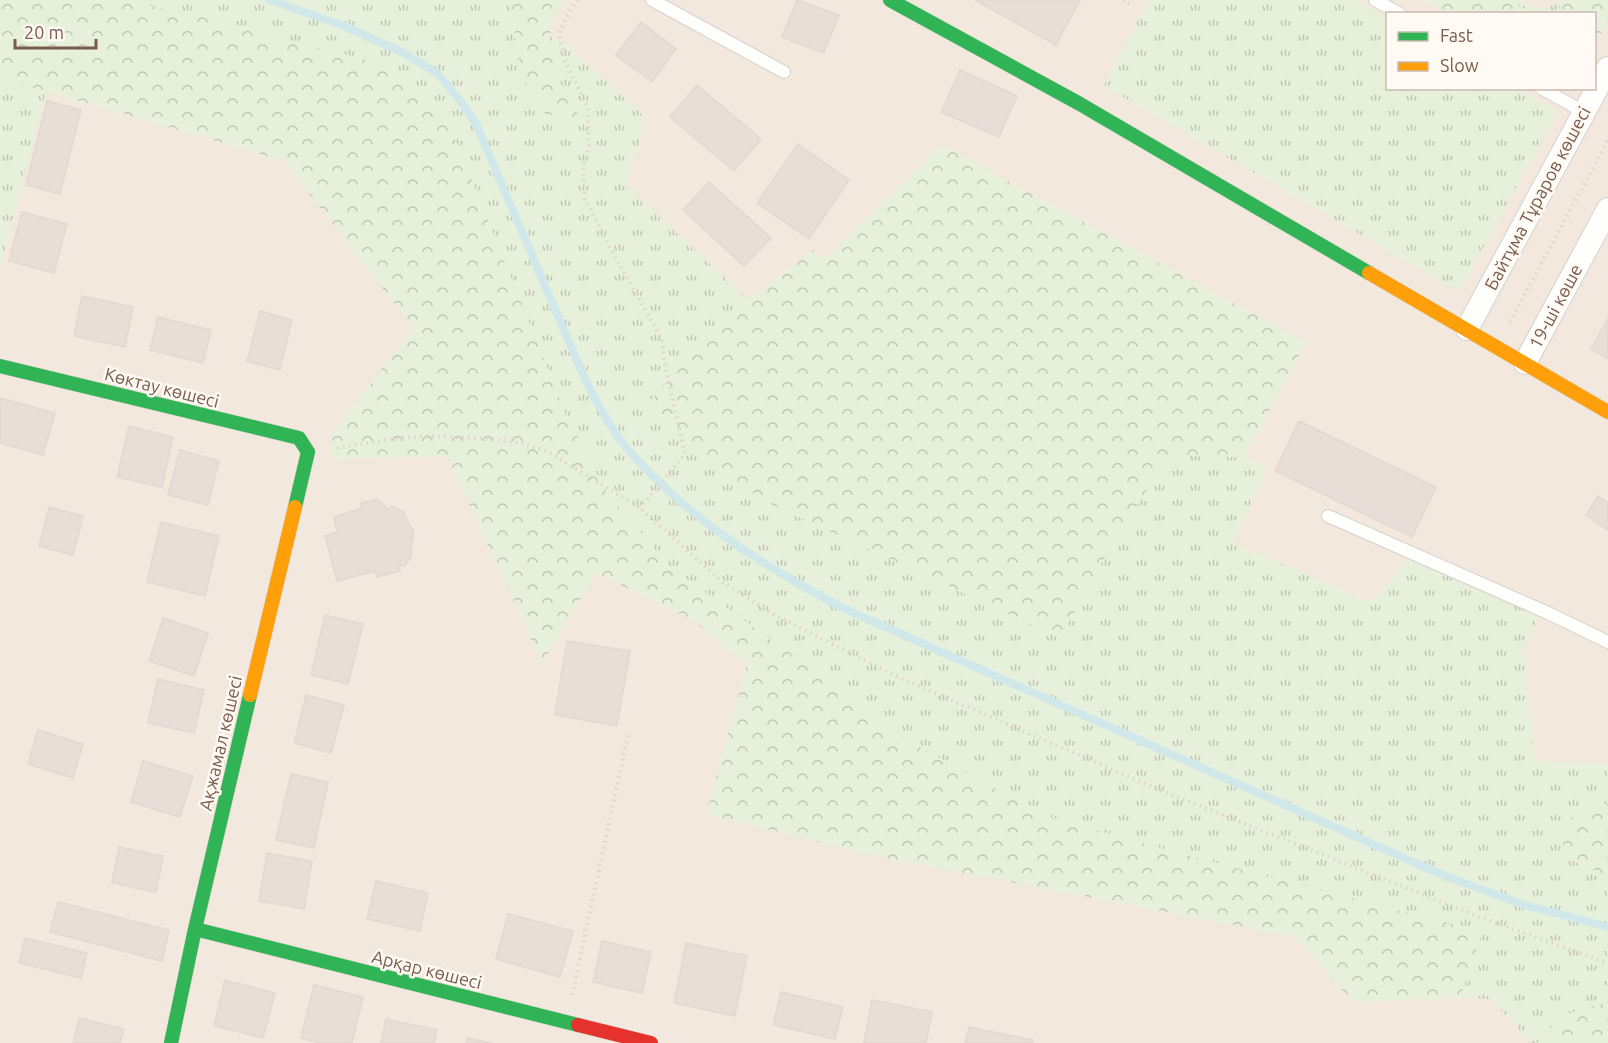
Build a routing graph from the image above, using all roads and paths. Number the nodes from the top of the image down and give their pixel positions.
1 (578, 0) edge
2 (652, 0) edge
3 (890, 0) edge
4 (1123, 0) edge
5 (1375, 0) edge
6 (1131, 5) dead end
7 (1396, 12) edge
8 (1608, 68) edge
9 (784, 72) dead end
10 (1545, 90) edge
11 (1584, 112) junction
12 (1608, 140) edge
13 (1608, 209) edge
14 (1467, 329) junction
15 (1496, 347) junction
16 (1525, 363) junction
17 (0, 366) edge
18 (1608, 412) edge
19 (308, 452) junction
20 (640, 508) junction
21 (1328, 516) dead end
22 (1608, 642) edge
23 (628, 735) dead end
24 (195, 929) junction
25 (1608, 963) edge
26 (566, 1022) junction
27 (171, 1043) edge
28 (651, 1043) edge

1 - 20 path
2 - 9 lane
3 - 14 street
4 - 6 path
5 - 7 lane
8 - 11 street, Байтұма Тұраров көшесі
10 - 11 lane
11 - 14 street, Байтұма Тұраров көшесі
12 - 15 path
13 - 16 street, 19-ші көше
14 - 15 street
15 - 16 street
16 - 18 street
17 - 19 street, Көктау көшесі
19 - 20 path
19 - 24 street, Ақжамал көшесі
20 - 25 path
21 - 22 lane
23 - 26 path
24 - 26 street, Арқар көшесі
24 - 27 street, Ақжамал көшесі
26 - 28 street, Арқар көшесі

